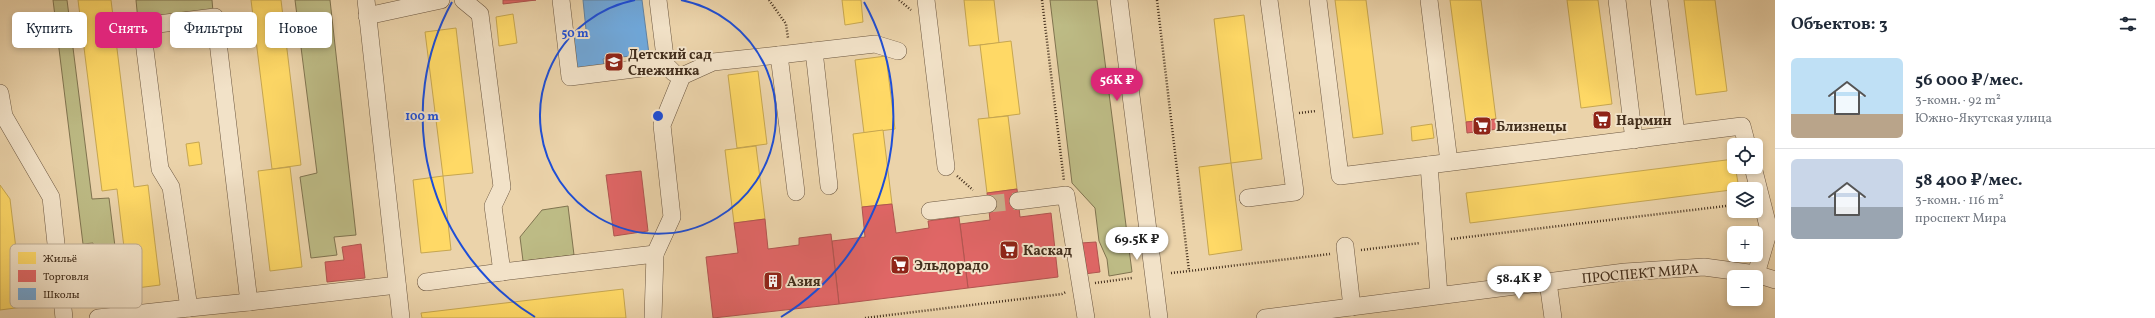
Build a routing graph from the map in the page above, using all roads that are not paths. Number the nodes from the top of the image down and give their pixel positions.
1 (441, 0) edge
2 (463, 0) edge
3 (561, 0) edge
4 (658, 0) edge
5 (926, 0) edge
6 (1119, 0) edge
7 (1269, 0) edge
8 (1318, 0) edge
9 (1429, 0) edge
10 (1617, 0) edge
11 (1659, 0) edge
12 (366, 8) edge
13 (814, 51) junction
14 (898, 51) dead end
15 (785, 54) junction
16 (666, 66) junction
17 (682, 76) junction
18 (0, 93) edge
19 (1676, 134) junction
20 (1745, 138) edge
21 (1634, 140) junction
22 (1449, 162) junction
23 (1429, 165) junction
24 (946, 167) road end
25 (1755, 174) edge
26 (829, 186) dead end
27 (796, 192) dead end
28 (1248, 198) dead end
29 (1018, 200) tunnel mouth
30 (988, 204) tunnel mouth
31 (930, 211) dead end
32 (57, 244) edge
33 (1345, 249) road end
34 (655, 254) junction
35 (1727, 270) edge
36 (1757, 270) edge
37 (502, 272) junction
38 (1763, 276) edge
39 (1775, 280) edge
40 (426, 282) dead end
41 (1548, 282) junction
42 (397, 285) junction
43 (1439, 295) junction
44 (249, 302) junction
45 (1352, 306) junction
46 (63, 308) edge
47 (189, 308) junction
48 (64, 318) edge
49 (98, 318) edge
50 (401, 318) edge
51 (653, 318) edge
52 (1086, 318) edge
53 (1159, 318) edge
54 (1265, 318) edge
55 (1553, 318) edge

1 - 12 street
2 - 37 street
3 - 16 street
4 - 16 street
5 - 24 street
6 - 53 street
7 - 28 street
8 - 23 street
9 - 22 street
10 - 21 street
11 - 19 street
12 - 42 street
13 - 14 street
13 - 15 street
13 - 26 street
15 - 17 street
15 - 27 street
16 - 17 street
17 - 34 street
18 - 32 street
19 - 20 street
19 - 21 street
21 - 22 street
22 - 23 street
23 - 43 street
25 - 36 street
29 - 52 street
30 - 31 street
33 - 45 street
34 - 37 street
34 - 51 street
35 - 41 street, ПРОСПЕКТ МИРА
37 - 40 street
38 - 39 street, ПРОСПЕКТ МИРА
41 - 43 street, ПРОСПЕКТ МИРА
41 - 55 street
42 - 44 street
42 - 50 street
43 - 45 street, ПРОСПЕКТ МИРА
44 - 47 street
44 - 47 street
45 - 54 street, ПРОСПЕКТ МИРА
46 - 48 street
47 - 49 street

